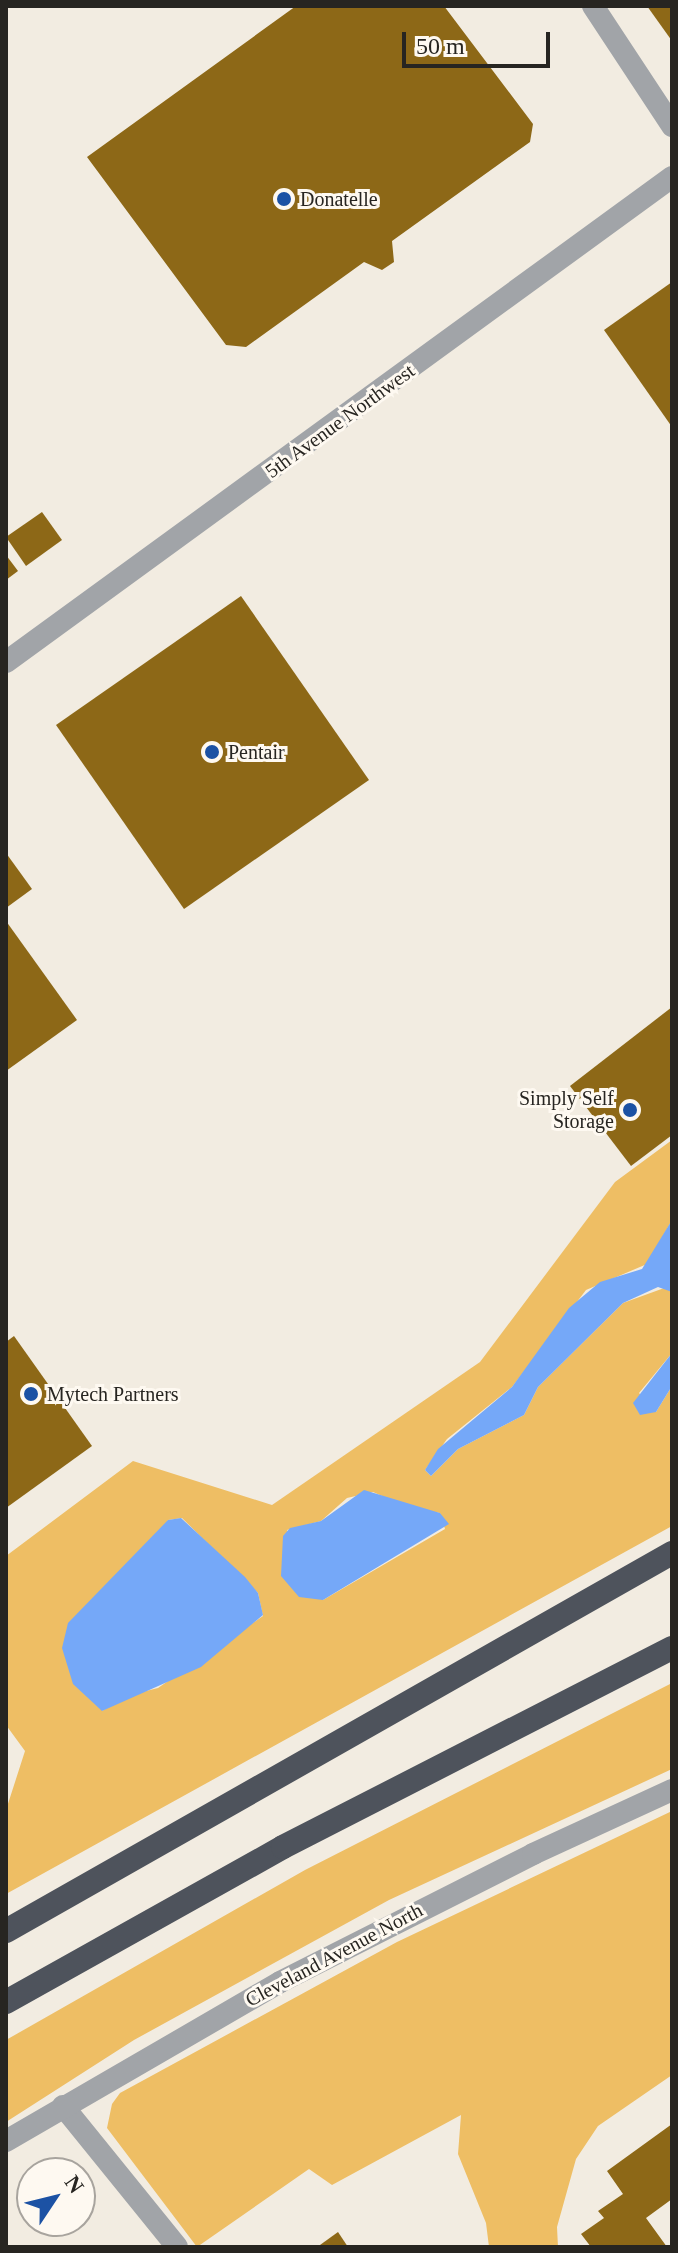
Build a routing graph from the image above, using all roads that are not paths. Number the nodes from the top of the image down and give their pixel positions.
1 (593, 6) edge
2 (672, 126) edge
3 (672, 177) edge
4 (6, 662) edge
5 (672, 1555) edge
6 (672, 1648) edge
7 (672, 1661) edge
8 (601, 1684) junction
9 (672, 1790) edge
10 (6, 1931) edge
11 (6, 2002) edge
12 (63, 2106) junction
13 (6, 2141) edge
14 (177, 2247) edge

1 - 2 street
3 - 4 street, 5th Avenue Northwest
5 - 10 highway
6 - 8 highway
7 - 8 highway
8 - 11 highway
9 - 12 street, Cleveland Avenue North
12 - 13 street, Cleveland Avenue North
12 - 14 street

